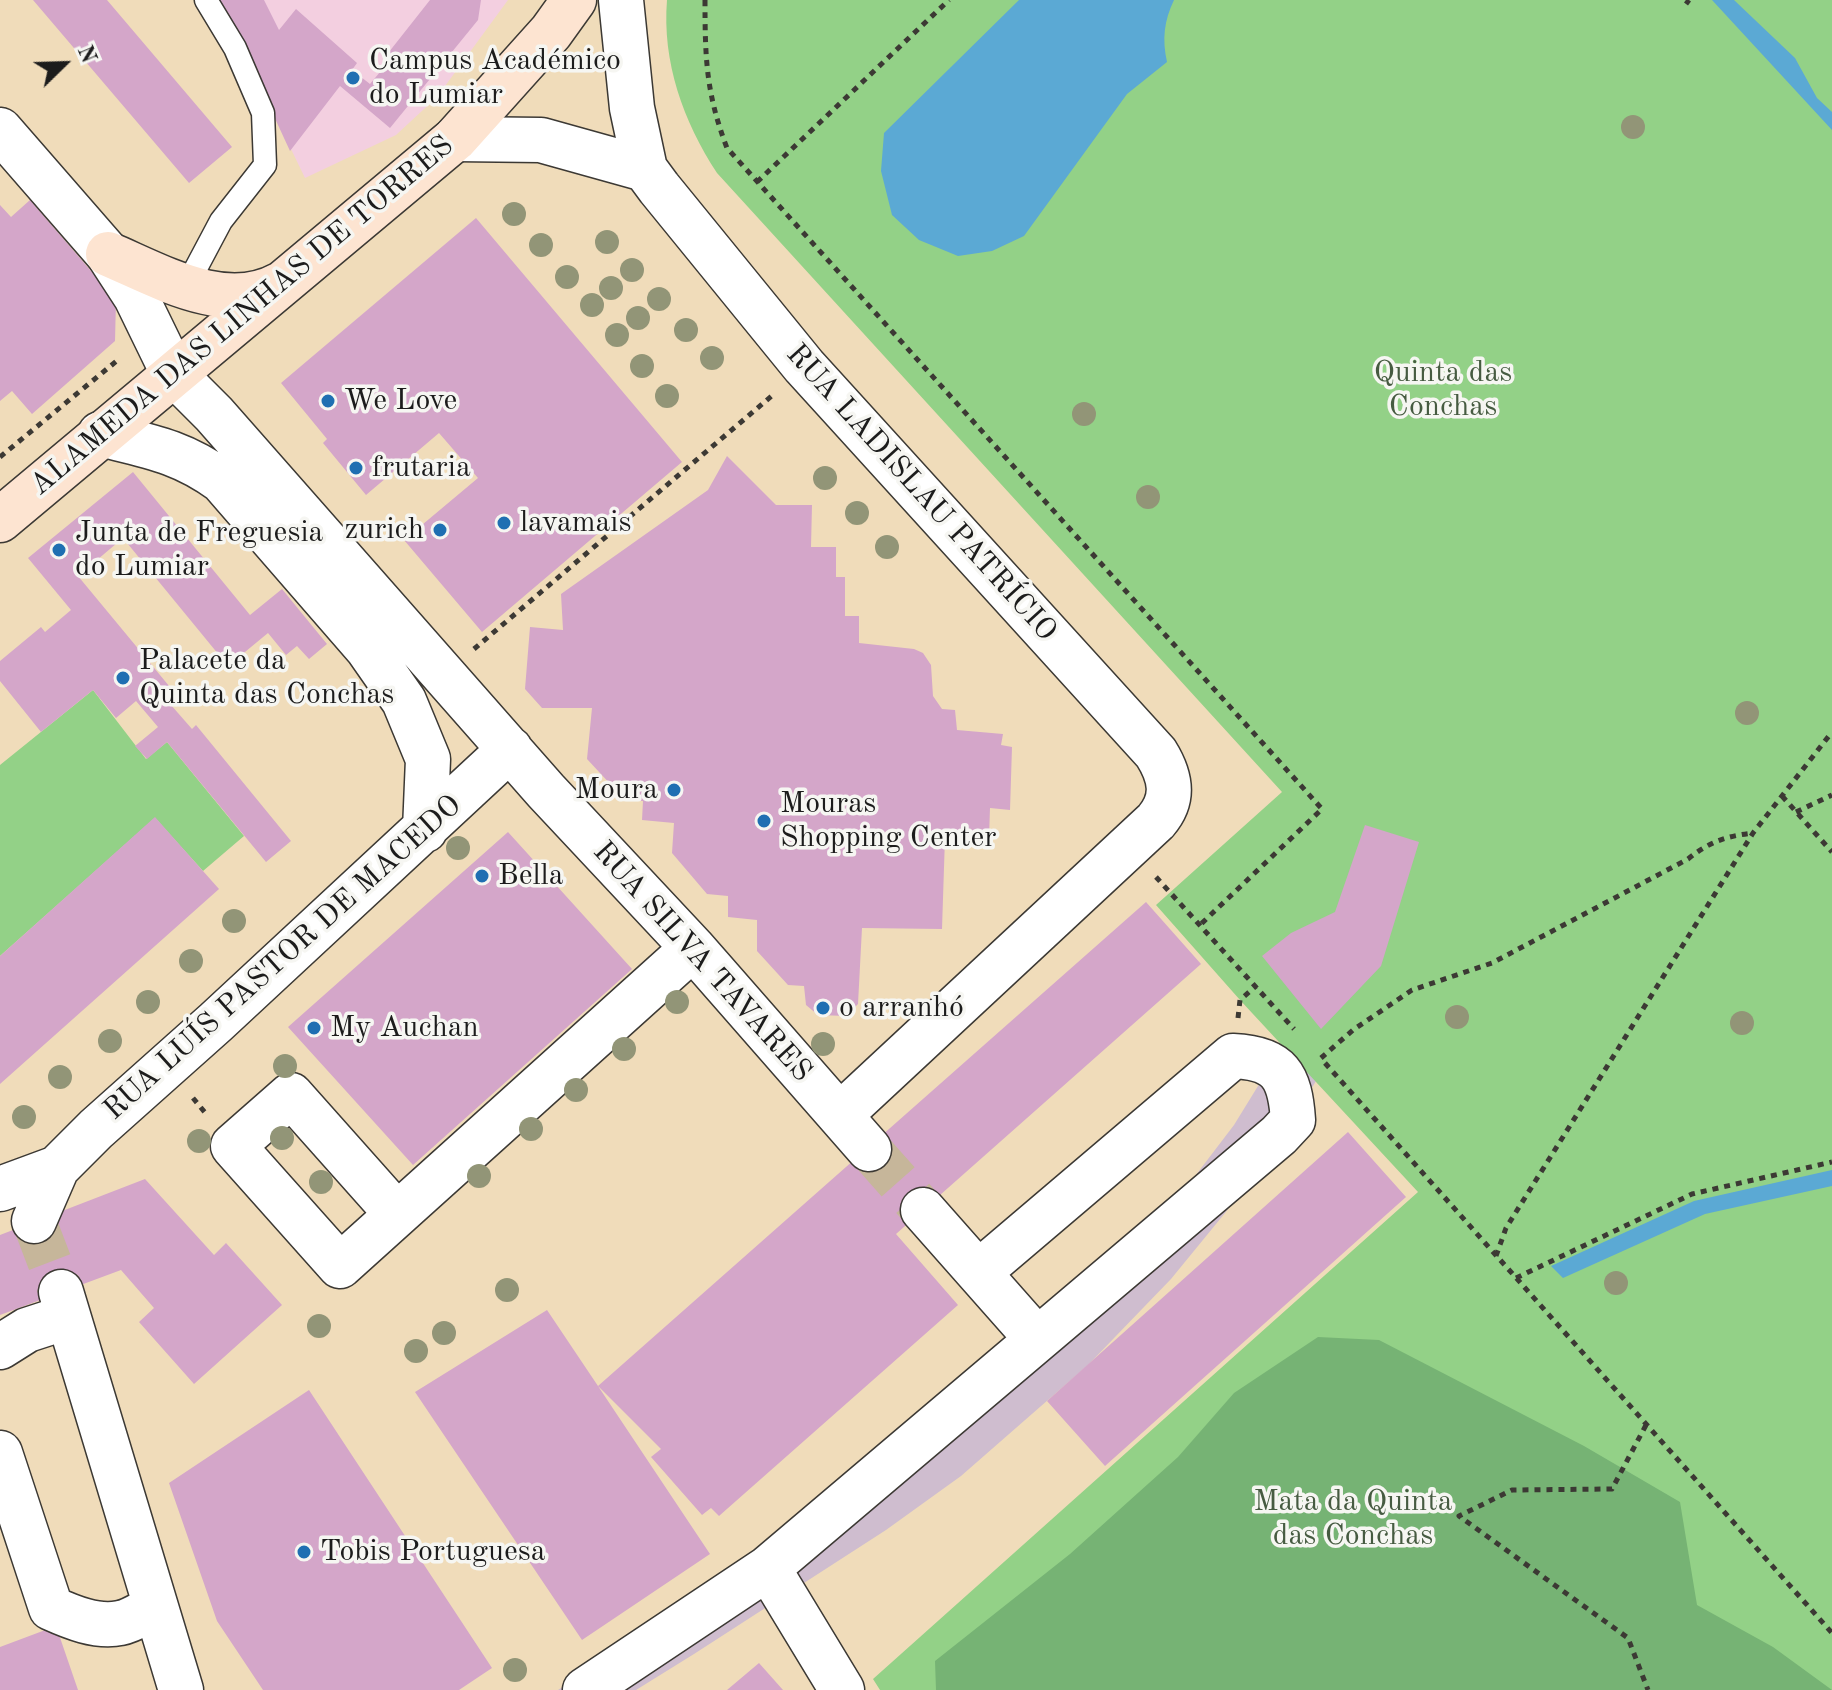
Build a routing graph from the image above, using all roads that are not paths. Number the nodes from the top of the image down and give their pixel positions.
1 (206, 0) edge
2 (574, 0) edge
3 (621, 0) edge
4 (0, 130) edge
5 (455, 139) junction
6 (645, 169) junction
7 (108, 254) junction
8 (286, 281) junction
9 (186, 287) junction
10 (173, 373) junction
11 (100, 434) junction
12 (0, 520) edge
13 (510, 749) junction
14 (425, 830) junction
15 (693, 948) junction
16 (840, 1115) junction
17 (869, 1149) tunnel mouth
18 (57, 1168) junction
19 (0, 1189) edge
20 (923, 1210) tunnel mouth
21 (396, 1213) junction
22 (34, 1221) tunnel mouth
23 (979, 1272) junction
24 (1037, 1339) junction
25 (0, 1347) edge
26 (0, 1453) edge
27 (768, 1568) junction
28 (155, 1607) junction
29 (181, 1690) edge
30 (585, 1690) edge
31 (842, 1690) edge

1 - 9 lane
2 - 5 main road, ALAMEDA DAS LINHAS DE TORRES
3 - 6 street, RUA LADISLAU PATRÍCIO
4 - 7 street, RUA SILVA TAVARES
5 - 6 street
5 - 8 main road, ALAMEDA DAS LINHAS DE TORRES
6 - 16 street, RUA LADISLAU PATRÍCIO
7 - 9 main road
7 - 10 street, RUA SILVA TAVARES
8 - 9 main road
8 - 10 main road, ALAMEDA DAS LINHAS DE TORRES
10 - 11 main road, ALAMEDA DAS LINHAS DE TORRES
10 - 13 street, RUA SILVA TAVARES
11 - 12 main road, ALAMEDA DAS LINHAS DE TORRES
11 - 14 street
13 - 14 street, RUA LUÍS PASTOR DE MACEDO
13 - 15 street, RUA SILVA TAVARES
14 - 18 street, RUA LUÍS PASTOR DE MACEDO
15 - 16 street, RUA SILVA TAVARES
15 - 21 street
16 - 17 street, RUA SILVA TAVARES
18 - 19 street, RUA LUÍS PASTOR DE MACEDO
18 - 22 street, RUA LUÍS PASTOR DE MACEDO
20 - 23 street
21 - 21 street
23 - 24 street
23 - 24 street
24 - 27 street
25 - 28 street
26 - 28 street
27 - 30 street
27 - 31 street
28 - 29 street

